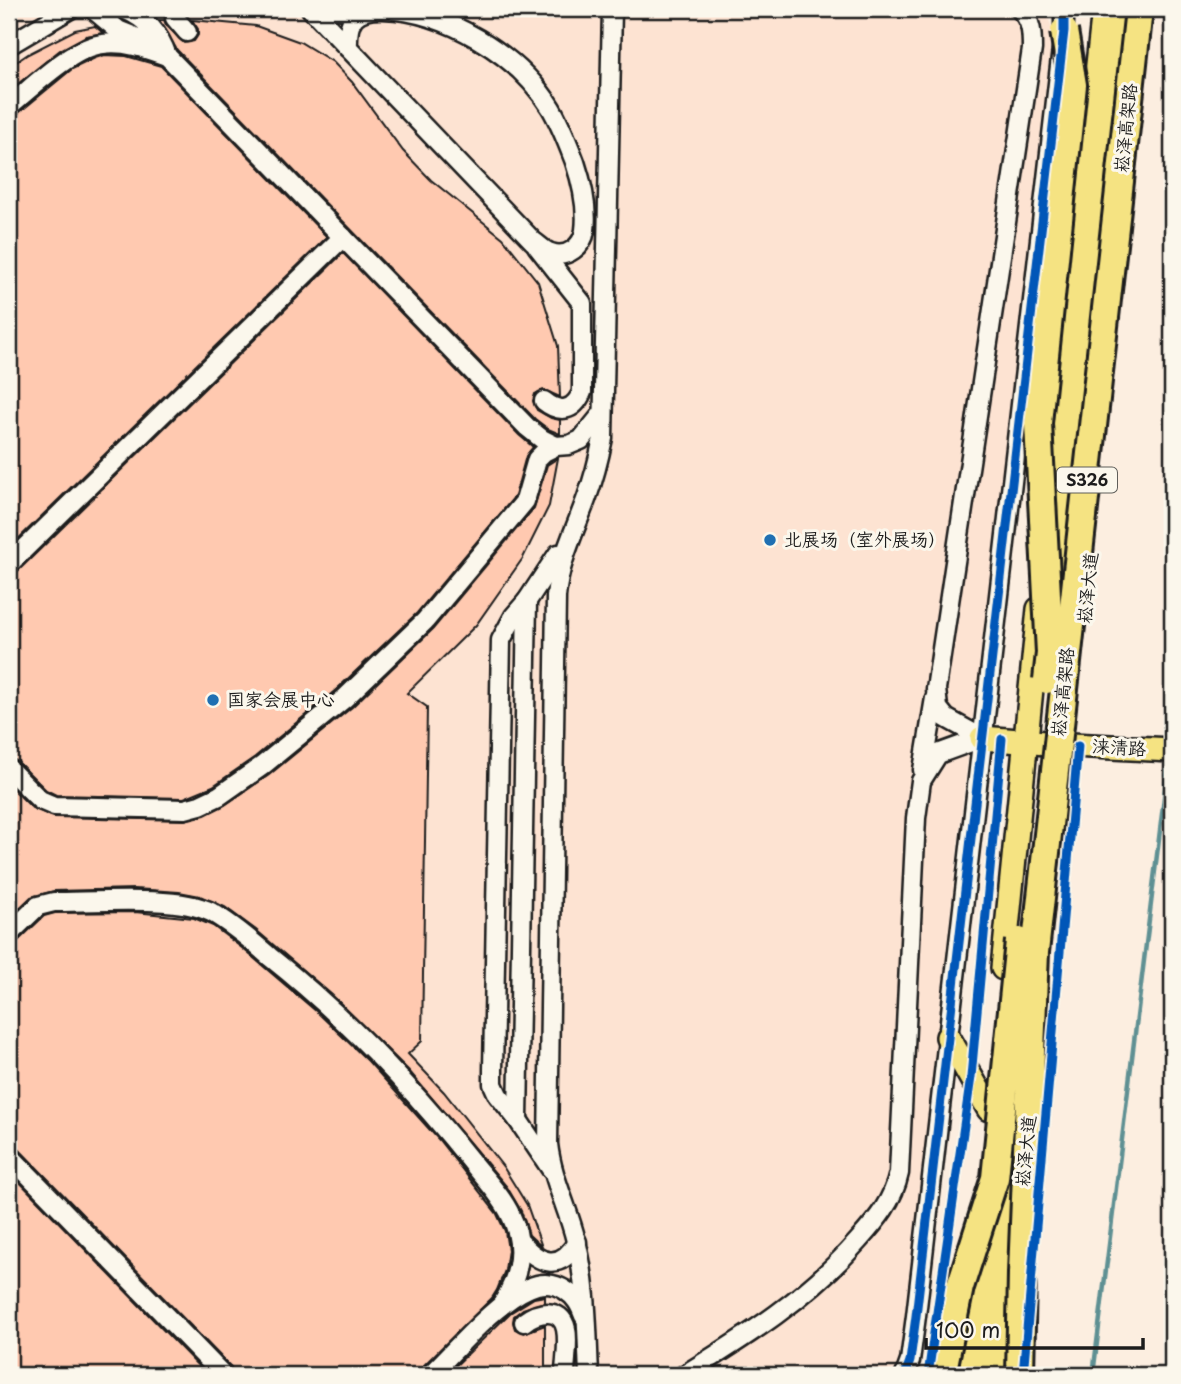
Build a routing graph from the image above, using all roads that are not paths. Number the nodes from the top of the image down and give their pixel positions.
1 (70, 9) edge
2 (93, 9) edge
3 (124, 9) edge
4 (176, 9) edge
5 (311, 9) edge
6 (323, 9) edge
7 (612, 9) edge
8 (1020, 9) edge
9 (1104, 9) edge
10 (1119, 9) edge
11 (1139, 9) edge
12 (1150, 9) edge
13 (366, 10) edge
14 (1064, 20) edge
15 (187, 32) dead end
16 (9, 45) edge
17 (348, 48) junction
18 (167, 56) junction
19 (9, 106) edge
20 (343, 237) junction
21 (533, 241) junction
22 (582, 392) junction
23 (544, 401) dead end
24 (514, 412) junction
25 (603, 413) junction
26 (589, 429) junction
27 (556, 446) junction
28 (533, 470) junction
29 (575, 527) junction
30 (9, 564) edge
31 (527, 601) junction
32 (1050, 653) junction
33 (936, 689) junction
34 (982, 738) junction
35 (1026, 741) junction
36 (1070, 746) junction
37 (1172, 750) edge
38 (9, 769) edge
39 (921, 781) junction
40 (9, 934) edge
41 (1035, 952) junction
42 (947, 1037) junction
43 (989, 1109) junction
44 (518, 1120) junction
45 (9, 1155) edge
46 (551, 1169) junction
47 (995, 1178) junction
48 (520, 1242) junction
49 (577, 1242) junction
50 (501, 1306) junction
51 (524, 1322) dead end
52 (587, 1326) junction
53 (223, 1375) edge
54 (430, 1375) edge
55 (565, 1375) edge
56 (589, 1375) edge
57 (684, 1375) edge
58 (905, 1375) edge
59 (942, 1375) edge
60 (959, 1375) edge
61 (972, 1375) edge
62 (991, 1375) edge
63 (1002, 1375) edge
64 (1020, 1375) edge

1 - 16 street
2 - 18 street
3 - 18 street
4 - 15 street
5 - 17 street
6 - 13 street
7 - 25 street
8 - 33 street
9 - 35 main road
10 - 32 highway, 崧泽高架路 / S326, bridge
11 - 41 highway, 崧泽高架路 / S326, bridge
12 - 36 main road, 崧泽大道
13 - 17 street
13 - 21 street
14 - 32 highway, bridge
14 - 34 street
17 - 21 street
18 - 19 street
18 - 20 street
20 - 24 street
20 - 30 street
21 - 22 street
22 - 23 street
22 - 26 street
24 - 27 street
24 - 28 street
25 - 26 street
25 - 29 street
26 - 27 street
27 - 28 street
28 - 38 street
29 - 31 street
29 - 46 street
31 - 44 street
31 - 44 street
32 - 47 highway, 崧泽高架路 / S326, bridge
33 - 34 street
33 - 39 street
34 - 35 main road, 涞清路
34 - 39 street
34 - 42 street
35 - 36 main road, 涞清路
35 - 43 main road
36 - 37 main road, 涞清路
36 - 63 main road, 崧泽大道
39 - 57 street
40 - 48 street
41 - 62 highway, 崧泽高架路, bridge
41 - 64 highway, bridge
42 - 43 main road
42 - 58 street
43 - 60 main road
44 - 46 street
45 - 53 street
46 - 49 street
47 - 59 highway, bridge
47 - 61 highway, 崧泽高架路, bridge
48 - 49 street
48 - 50 street
49 - 52 street
50 - 52 street
50 - 54 street
51 - 55 street
52 - 56 street

